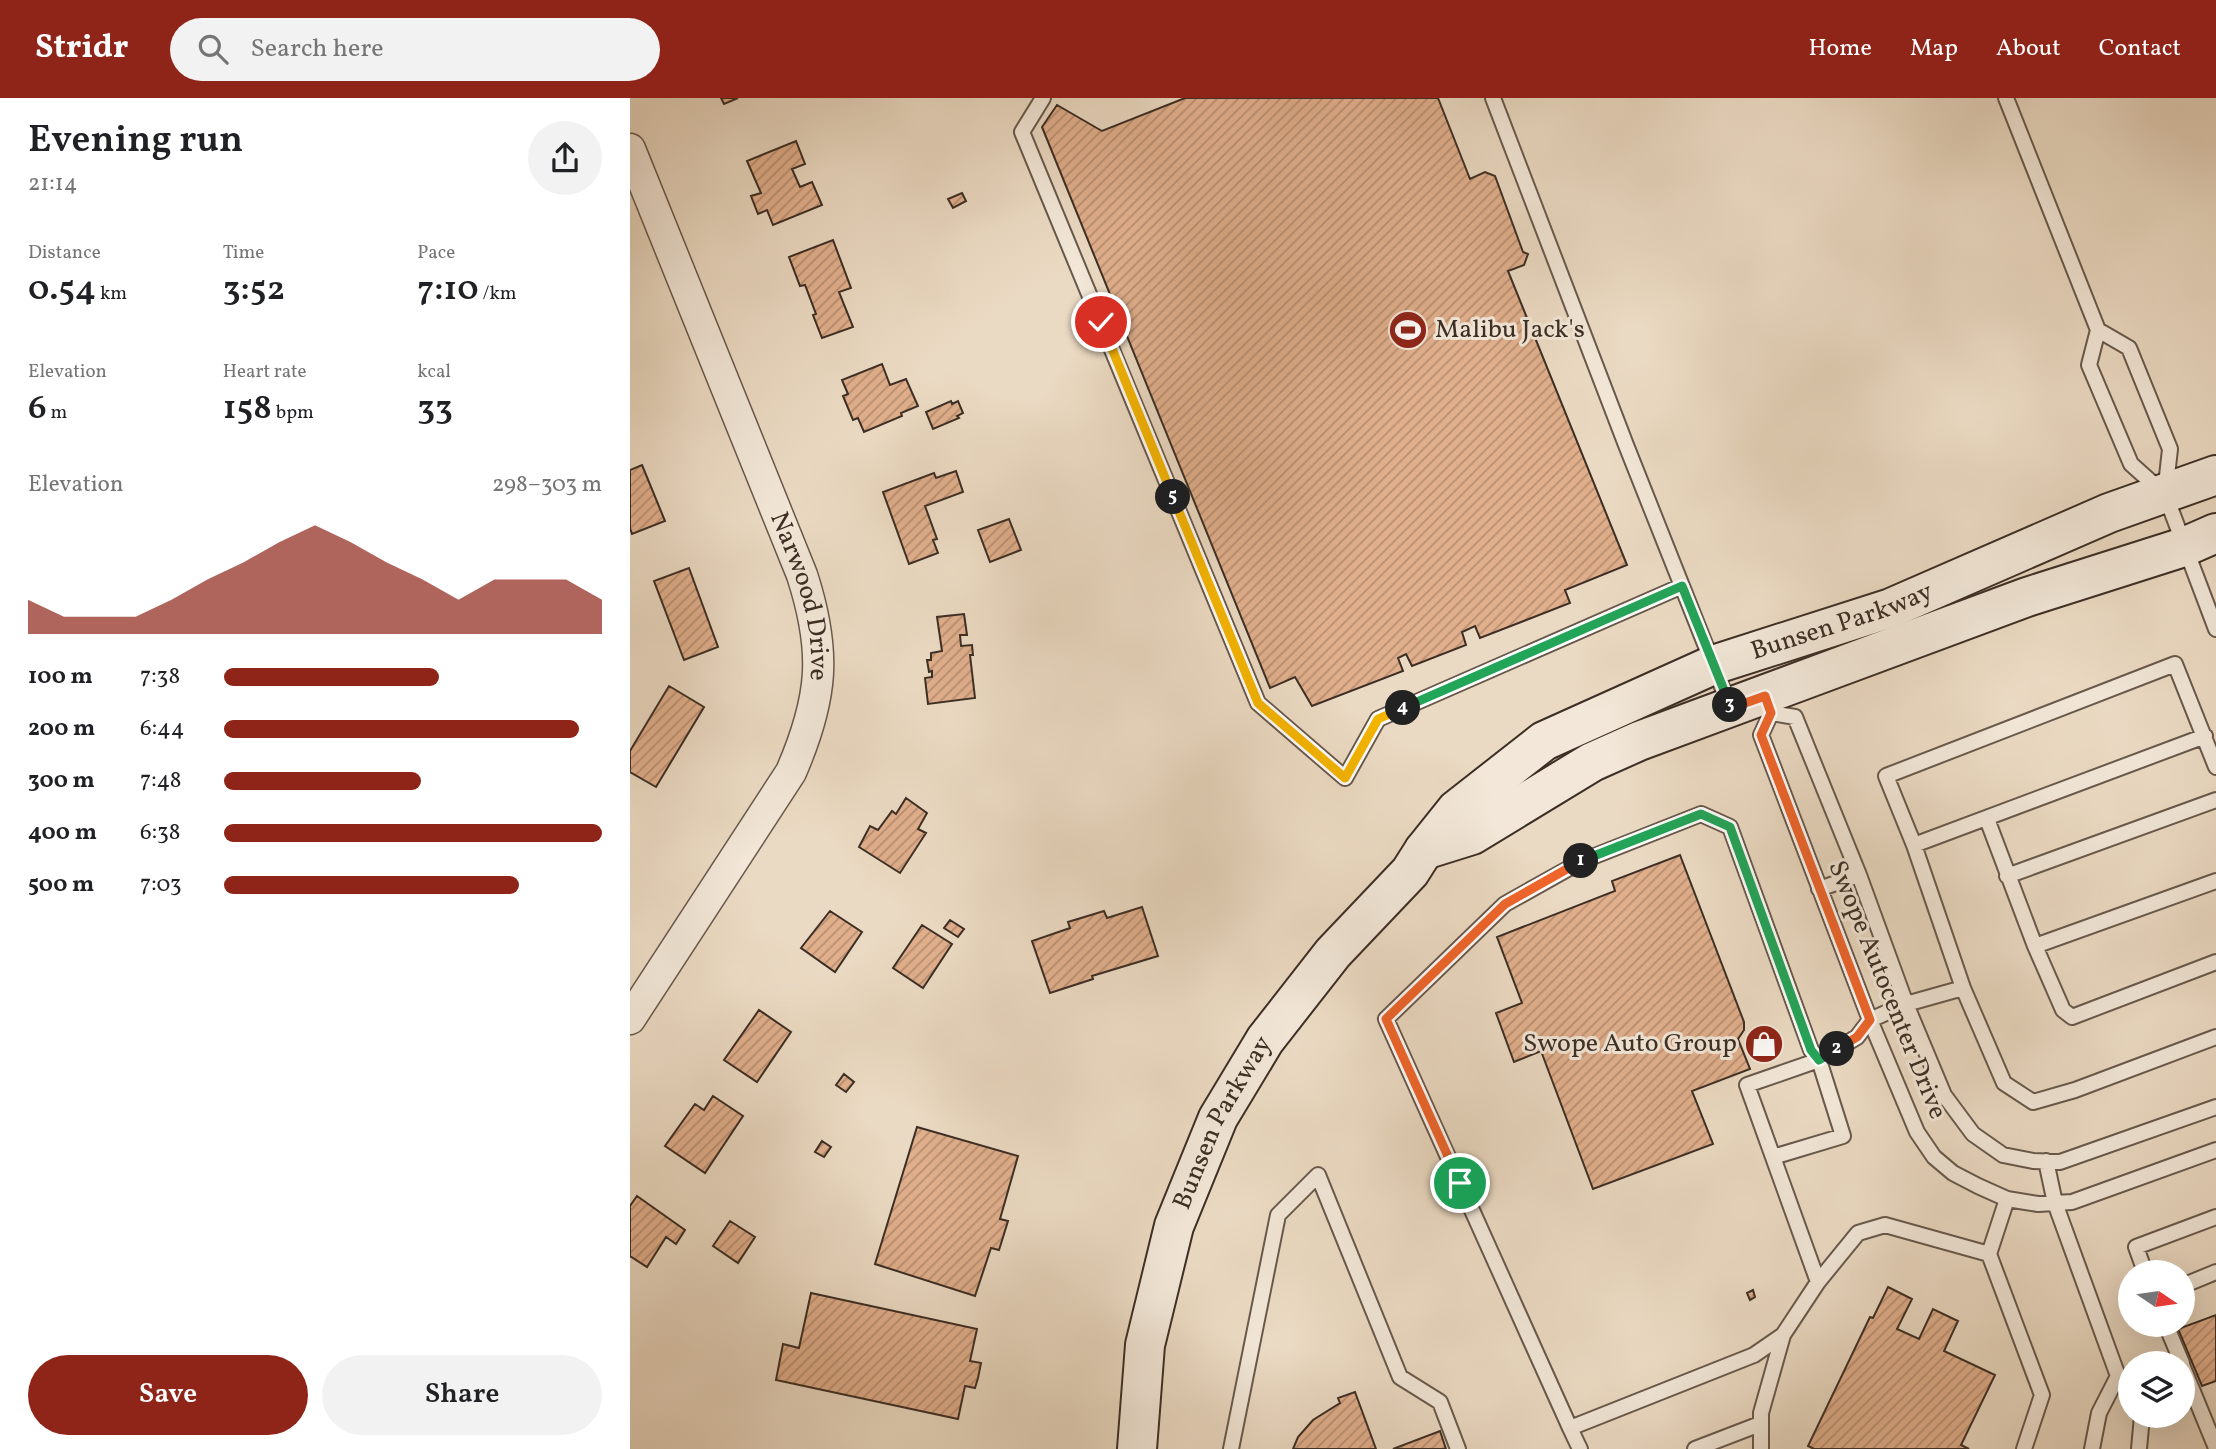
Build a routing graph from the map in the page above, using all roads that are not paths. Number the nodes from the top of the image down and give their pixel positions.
1 (1043, 98) edge
2 (1493, 98) edge
3 (2006, 98) edge
4 (630, 149) edge
5 (2098, 330) junction
6 (2216, 475) edge
7 (2165, 494) junction
8 (2200, 540) edge
9 (1682, 586) junction
10 (2216, 629) edge
11 (1713, 665) junction
12 (1756, 706) junction
13 (2205, 736) junction
14 (2216, 767) edge
15 (2216, 800) edge
16 (1987, 819) junction
17 (1914, 845) junction
18 (1423, 850) junction
19 (1859, 875) junction
20 (2007, 876) junction
21 (2216, 881) edge
22 (1819, 889) junction
23 (2035, 946) junction
24 (2216, 962) edge
25 (1963, 988) junction
26 (1906, 1004) junction
27 (630, 1019) edge
28 (1870, 1020) junction
29 (2216, 1037) edge
30 (1819, 1060) junction
31 (2216, 1107) edge
32 (2216, 1150) edge
33 (1773, 1157) junction
34 (2046, 1161) junction
35 (2007, 1199) junction
36 (2055, 1203) junction
37 (2216, 1217) edge
38 (1989, 1254) junction
39 (2141, 1260) edge
40 (2216, 1272) edge
41 (2195, 1281) edge
42 (1818, 1282) junction
43 (1783, 1335) junction
44 (2118, 1376) joint
45 (2195, 1396) edge
46 (1760, 1424) junction
47 (1570, 1428) junction
48 (2141, 1428) edge
49 (2216, 1448) edge
50 (1137, 1449) edge
51 (1231, 1449) edge
52 (1458, 1449) edge
53 (1580, 1449) edge
54 (1695, 1449) edge
55 (1761, 1449) edge
56 (2024, 1449) edge
57 (2092, 1449) edge
58 (2139, 1449) edge

1 - 9 lane
2 - 9 lane
3 - 5 lane
4 - 27 street, Narwood Drive
5 - 7 lane
5 - 7 lane
6 - 7 street, Bunsen Parkway
7 - 8 lane
7 - 11 street, Bunsen Parkway
8 - 10 lane
8 - 12 street, Bunsen Parkway
9 - 11 lane
11 - 12 lane
11 - 18 street, Bunsen Parkway
12 - 18 street, Bunsen Parkway
12 - 19 lane, Swope Autocenter Drive
12 - 22 lane, Swope Autocenter Drive
13 - 14 lane
13 - 16 lane
13 - 17 lane
15 - 20 lane
16 - 17 lane
16 - 20 lane
17 - 25 lane
18 - 50 street, Bunsen Parkway
19 - 22 lane
19 - 26 lane, Swope Autocenter Drive
20 - 23 lane
21 - 23 lane
22 - 28 lane, Swope Autocenter Drive
23 - 24 lane
25 - 26 lane
25 - 29 lane
26 - 28 lane
26 - 34 lane, Swope Autocenter Drive
28 - 30 lane
28 - 35 lane, Swope Autocenter Drive
30 - 33 lane
30 - 33 lane
30 - 47 lane
31 - 34 lane, Swope Autocenter Drive
32 - 36 lane, Swope Autocenter Drive
33 - 42 lane
34 - 36 lane
35 - 36 lane, Swope Autocenter Drive
35 - 38 lane
36 - 44 lane
37 - 39 lane
38 - 42 lane
38 - 56 lane
40 - 41 lane
42 - 43 lane
43 - 46 lane
43 - 47 lane
44 - 57 lane
45 - 49 lane
46 - 54 lane
46 - 55 lane
47 - 53 lane
48 - 58 lane
51 - 52 lane

